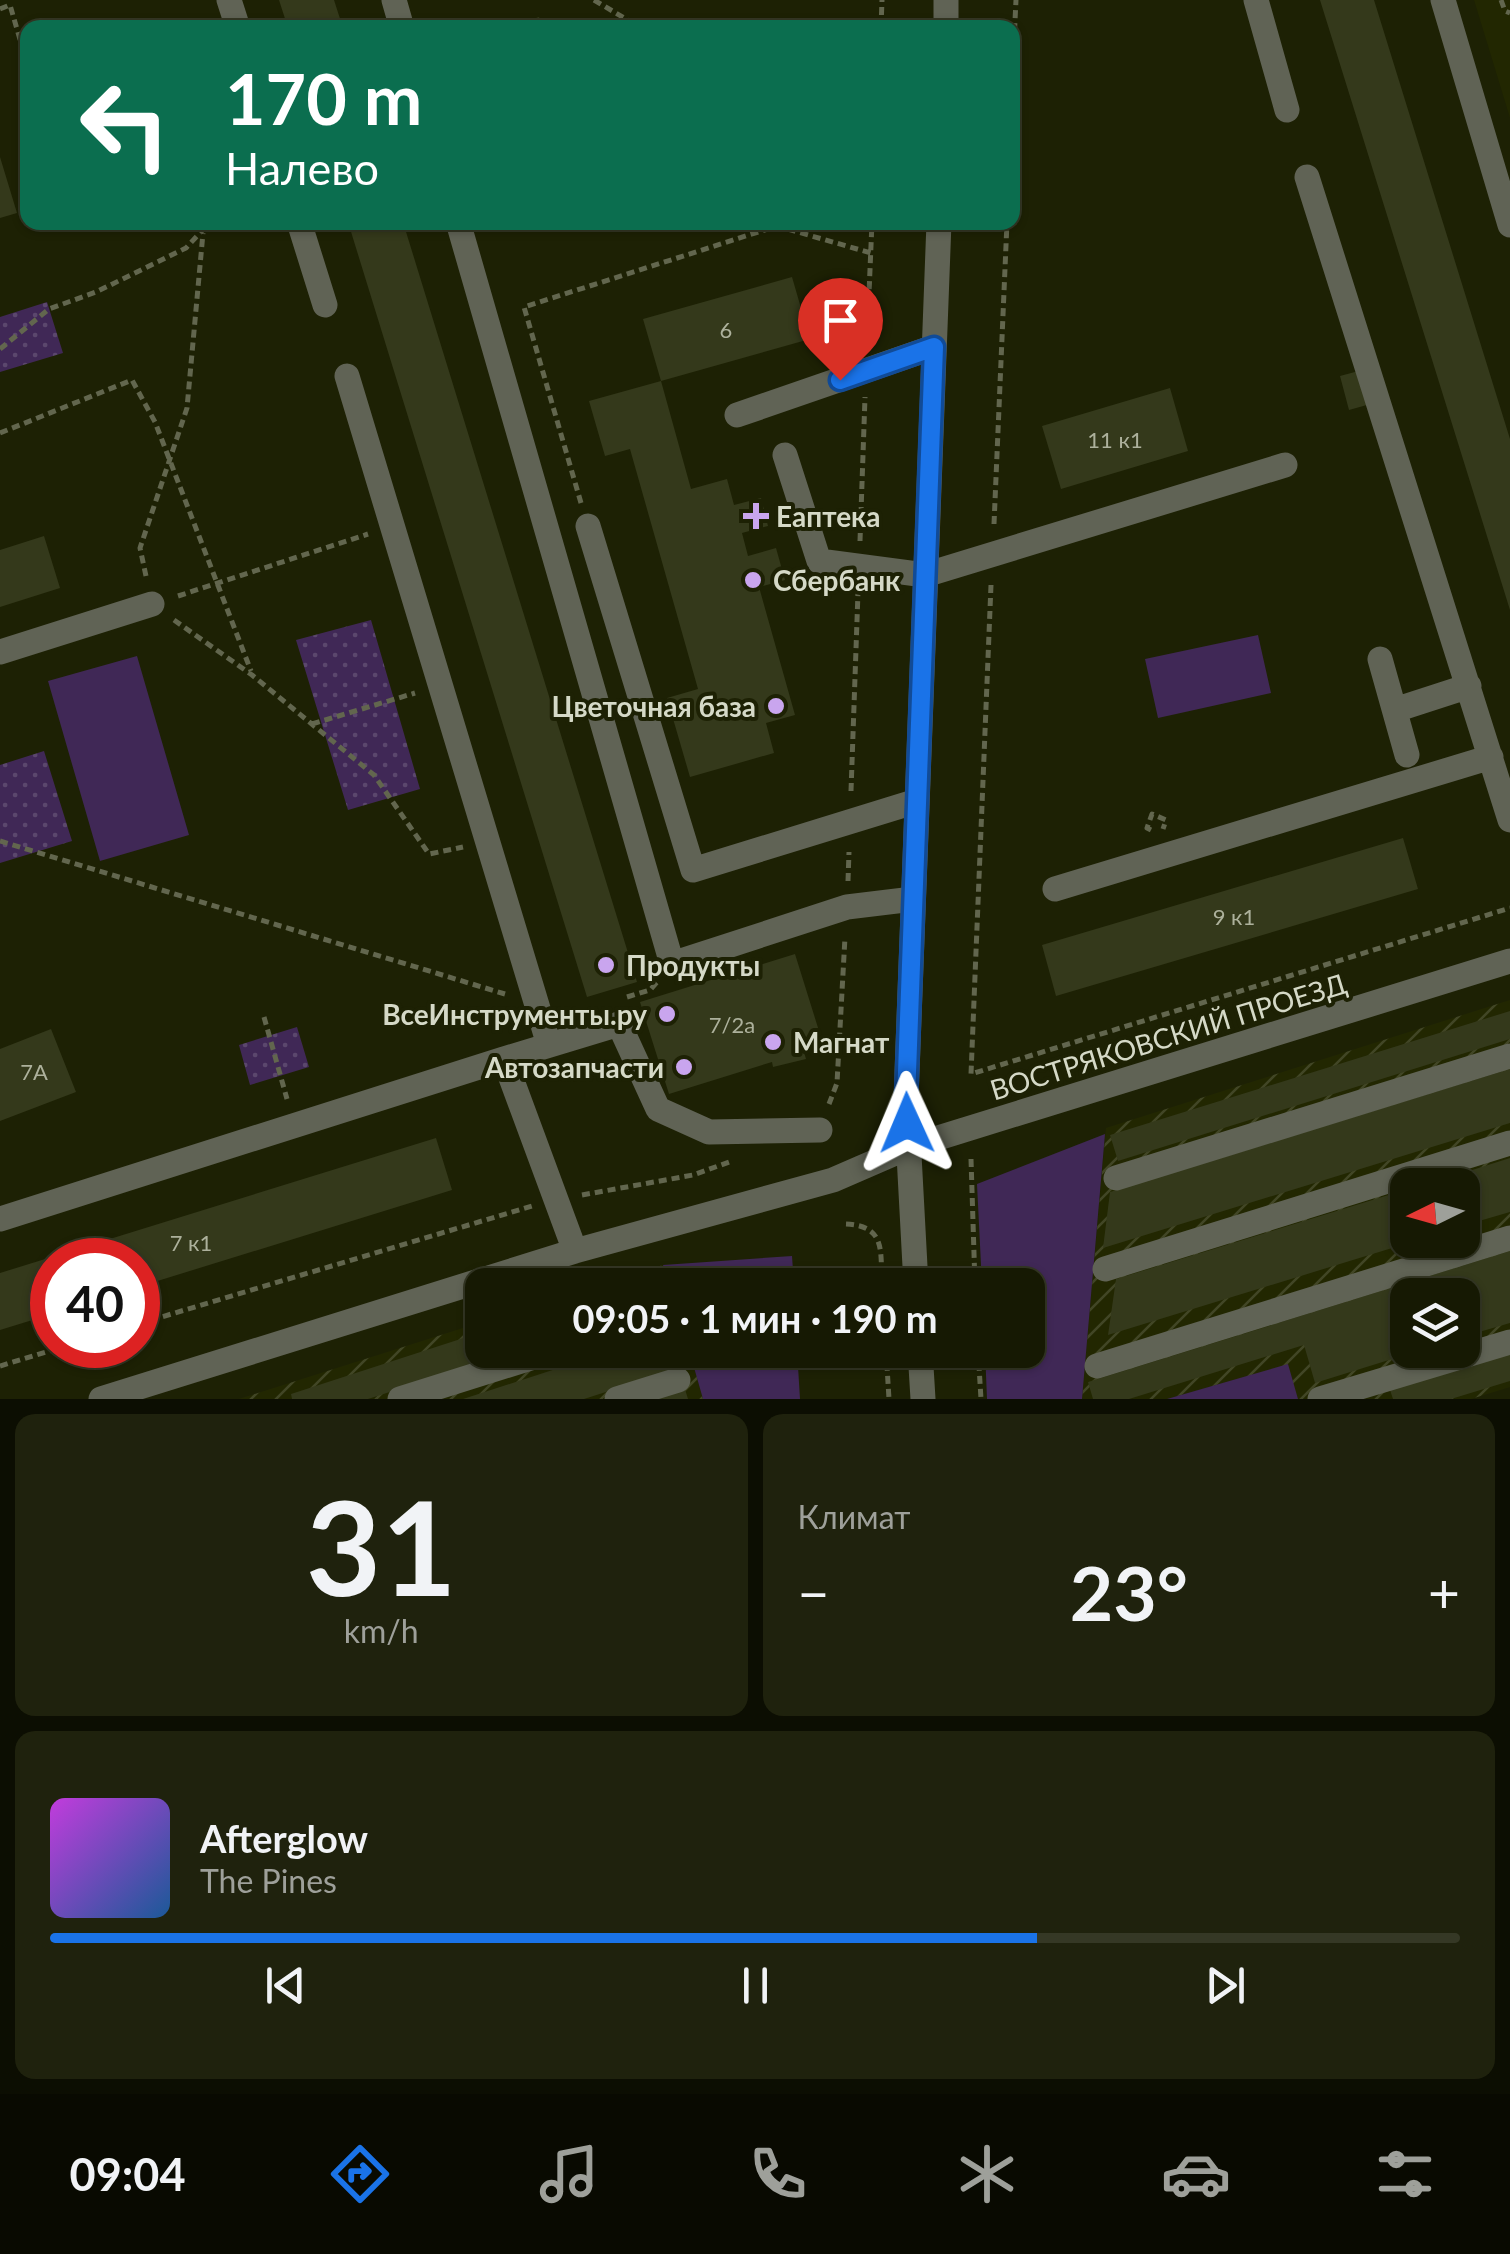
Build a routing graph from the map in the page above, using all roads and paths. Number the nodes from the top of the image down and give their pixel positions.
1 (594, 0) edge
2 (1256, 0) edge
3 (1442, 0) edge
4 (1501, 0) edge
5 (0, 8) edge
6 (1510, 13) edge
7 (628, 20) edge
8 (20, 39) edge
9 (1287, 110) dead end
10 (1307, 177) dead end
11 (1510, 226) edge
12 (205, 230) edge
13 (303, 230) edge
14 (460, 230) edge
15 (765, 230) edge
16 (791, 230) edge
17 (872, 230) edge
18 (939, 230) edge
19 (1006, 230) edge
20 (203, 233) junction
21 (871, 253) junction
22 (326, 305) dead end
23 (934, 347) junction
24 (0, 349) edge
25 (866, 371) junction
26 (347, 376) dead end
27 (737, 416) dead end
28 (0, 433) edge
29 (784, 455) dead end
30 (169, 460) junction
31 (1285, 465) dead end
32 (392, 526) junction
33 (588, 526) joint
34 (992, 555) junction
35 (859, 566) junction
36 (926, 576) junction
37 (217, 583) junction
38 (152, 604) junction
39 (0, 652) edge
40 (1380, 659) dead end
41 (252, 675) junction
42 (440, 686) junction
43 (1469, 686) junction
44 (1394, 710) junction
45 (312, 724) junction
46 (1407, 755) dead end
47 (1491, 758) junction
48 (917, 801) junction
49 (1510, 820) edge
50 (850, 822) junction
51 (0, 841) edge
52 (487, 842) junction
53 (1055, 888) dead end
54 (913, 898) junction
55 (847, 907) junction
56 (1510, 908) edge
57 (1510, 962) edge
58 (672, 964) junction
59 (536, 1004) junction
60 (264, 1017) dead end
61 (619, 1024) junction
62 (550, 1045) junction
63 (1510, 1056) edge
64 (504, 1059) junction
65 (837, 1082) dead end
66 (294, 1126) junction
67 (820, 1130) dead end
68 (1510, 1143) edge
69 (909, 1146) junction
70 (748, 1156) dead end
71 (969, 1160) dead end
72 (1116, 1178) dead end
73 (554, 1200) junction
74 (0, 1219) edge
75 (846, 1224) dead end
76 (1510, 1238) edge
77 (575, 1251) junction
78 (881, 1268) edge
79 (915, 1268) edge
80 (974, 1268) edge
81 (1105, 1269) dead end
82 (160, 1317) edge
83 (1510, 1342) edge
84 (30, 1357) edge
85 (0, 1366) edge
86 (1096, 1366) dead end
87 (499, 1368) edge
88 (887, 1368) edge
89 (921, 1368) edge
90 (979, 1368) edge
91 (678, 1380) dead end
92 (101, 1399) edge
93 (400, 1399) edge
94 (617, 1399) edge
95 (888, 1399) edge
96 (923, 1399) edge
97 (980, 1399) edge
98 (1320, 1399) edge

1 - 7 path
2 - 9 street
3 - 11 street
4 - 6 path
5 - 8 path
10 - 43 street
12 - 20 path
13 - 22 street
14 - 58 street
15 - 33 path
16 - 21 path
17 - 21 path
18 - 23 street
19 - 34 path
20 - 24 path
20 - 30 path
21 - 25 path
23 - 25 street
23 - 36 street
25 - 27 street
25 - 35 path
26 - 32 street
28 - 30 path
29 - 35 street
30 - 37 path
30 - 38 path
31 - 34 street
32 - 37 path
32 - 42 street
33 - 50 street
34 - 36 street
34 - 56 path
35 - 36 street
35 - 50 path
36 - 48 street
37 - 38 path
37 - 41 path
38 - 39 street
38 - 41 path
40 - 44 street
41 - 45 path
42 - 45 path
42 - 52 street
43 - 44 street
43 - 47 street
44 - 46 street
45 - 52 path
47 - 49 street
47 - 53 street
48 - 50 street
48 - 54 street
50 - 55 path
51 - 59 path
52 - 59 street
54 - 55 street
54 - 69 street
55 - 58 street
55 - 65 path
57 - 69 street, ВОСТРЯКОВСКИЙ ПРОЕЗД
58 - 61 path
59 - 62 street
60 - 66 path
61 - 62 street
61 - 67 street
62 - 64 street
63 - 72 street
64 - 66 street
64 - 73 street
66 - 74 street
68 - 81 street
69 - 77 street, ВОСТРЯКОВСКИЙ ПРОЕЗД
69 - 79 street
70 - 73 path
71 - 80 path
73 - 77 street
73 - 82 path
75 - 78 path
76 - 86 street
77 - 92 street, ВОСТРЯКОВСКИЙ ПРОЕЗД
83 - 98 street
84 - 85 path
87 - 93 street
88 - 95 path
89 - 96 street
90 - 97 path
91 - 94 street

